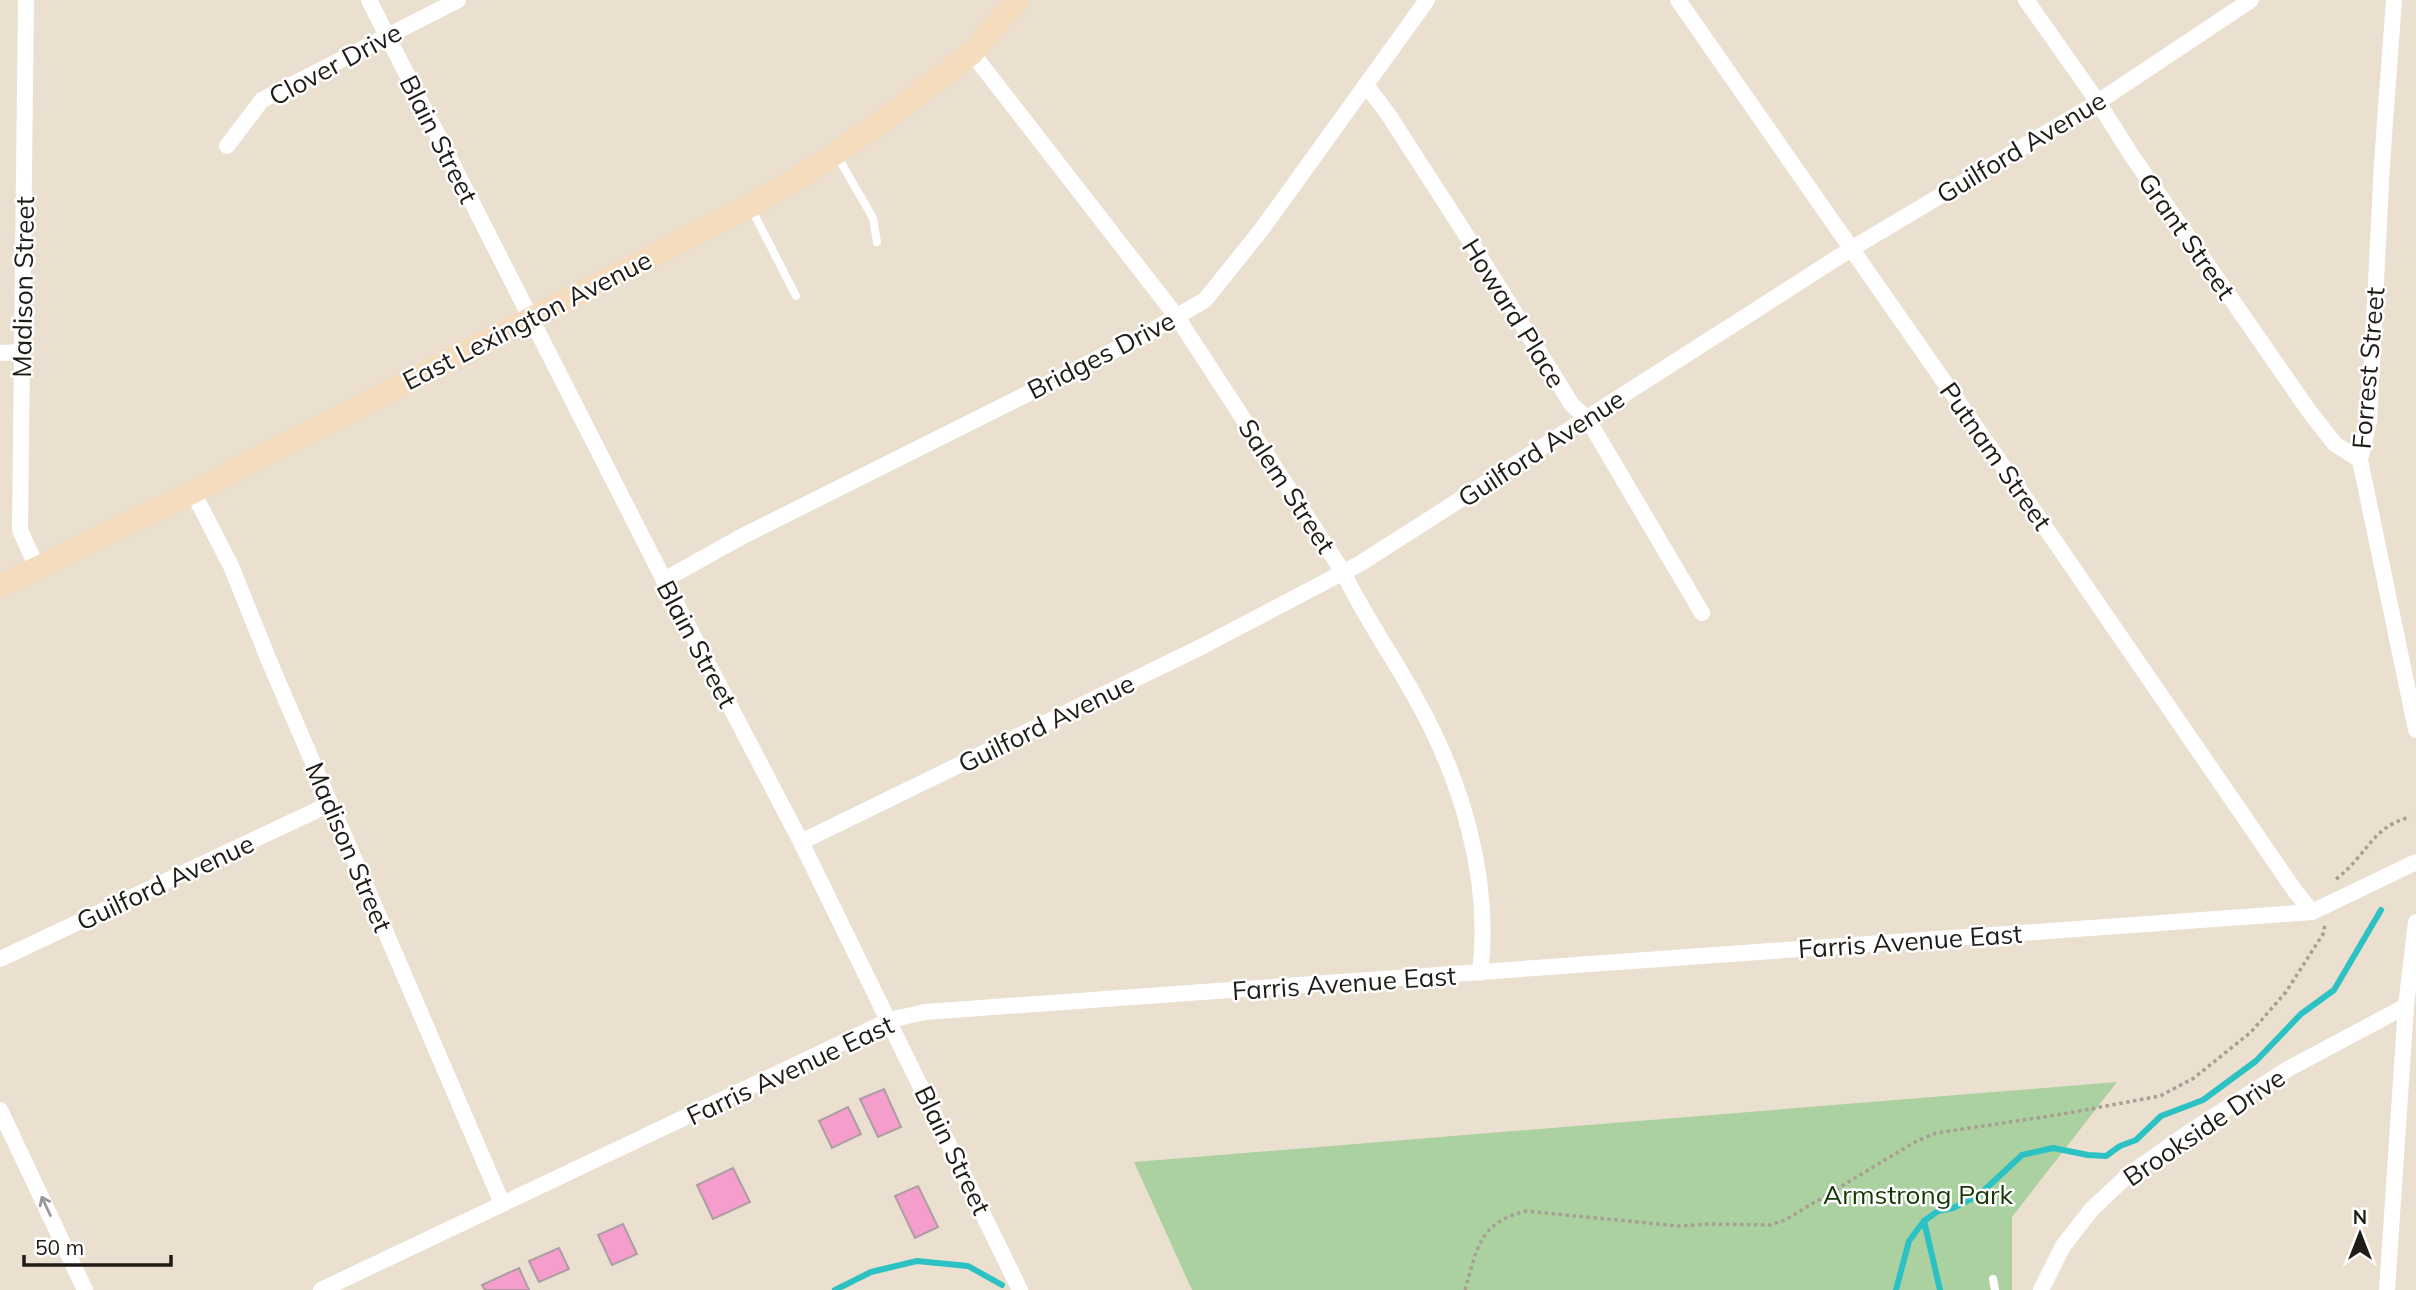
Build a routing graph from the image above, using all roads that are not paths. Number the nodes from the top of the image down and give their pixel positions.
1 (26, 0) edge
2 (369, 0) edge
3 (458, 0) edge
4 (1017, 0) edge
5 (1427, 0) edge
6 (1678, 0) edge
7 (2026, 0) edge
8 (2251, 0) edge
9 (2394, 0) edge
10 (386, 35) junction
11 (972, 53) junction
12 (1366, 85) junction
13 (2098, 102) junction
14 (228, 146) dead end
15 (836, 153) junction
16 (751, 206) junction
17 (877, 242) dead end
18 (1851, 249) junction
19 (796, 296) dead end
20 (1177, 317) junction
21 (531, 318) junction
22 (23, 352) junction
23 (0, 353) edge
24 (1587, 418) junction
25 (2360, 460) junction
26 (193, 492) junction
27 (38, 570) junction
28 (1343, 572) junction
29 (664, 580) junction
30 (0, 586) edge
31 (1702, 613) dead end
32 (2411, 682) edge
33 (2416, 730) edge
34 (330, 804) junction
35 (801, 842) junction
36 (2416, 862) edge
37 (2319, 909) junction
38 (2416, 922) edge
39 (0, 960) edge
40 (1480, 973) junction
41 (2406, 1006) junction
42 (890, 1020) junction
43 (0, 1110) edge
44 (502, 1203) junction
45 (1993, 1279) dead end
46 (85, 1290) edge
47 (321, 1290) edge
48 (1020, 1290) edge
49 (1995, 1290) edge
50 (2041, 1290) edge
51 (2387, 1290) edge

1 - 22 street, Madison Street
2 - 10 street, Blain Street
3 - 10 street, Clover Drive
4 - 11 main road, East Lexington Avenue
5 - 12 street, Bridges Drive
6 - 18 street, Putnam Street
7 - 13 street, Grant Street
8 - 13 street, Guilford Avenue
9 - 25 street, Forrest Street
10 - 14 street, Clover Drive
10 - 21 street, Blain Street
11 - 15 main road, East Lexington Avenue
11 - 20 street, Salem Street
12 - 20 street, Bridges Drive
12 - 24 street, Howard Place
13 - 18 street, Guilford Avenue
13 - 25 street, Grant Street
15 - 16 main road, East Lexington Avenue
15 - 17 lane
16 - 19 lane
16 - 21 main road, East Lexington Avenue
18 - 24 street, Guilford Avenue
18 - 37 street, Putnam Street
20 - 28 street, Salem Street
20 - 29 street, Bridges Drive
21 - 26 main road, East Lexington Avenue
21 - 29 street, Blain Street
22 - 23 street
22 - 27 street, Madison Street
24 - 28 street, Guilford Avenue
24 - 31 street, Howard Place
25 - 32 street, Forrest Street
26 - 27 main road, East Lexington Avenue
26 - 34 street, Madison Street
27 - 30 main road, East Lexington Avenue
28 - 35 street, Guilford Avenue
28 - 40 street, Salem Street
29 - 35 street, Blain Street
32 - 33 street, Forrest Street
34 - 39 street, Guilford Avenue
34 - 44 street, Madison Street
35 - 42 street, Blain Street
36 - 37 street, Farris Avenue East
37 - 40 street, Farris Avenue East
38 - 41 street
40 - 42 street, Farris Avenue East
41 - 50 street, Brookside Drive
41 - 51 street
42 - 44 street, Farris Avenue East
42 - 48 street, Blain Street
46 -> 43 street
44 - 47 street, Farris Avenue East
45 - 49 lane

